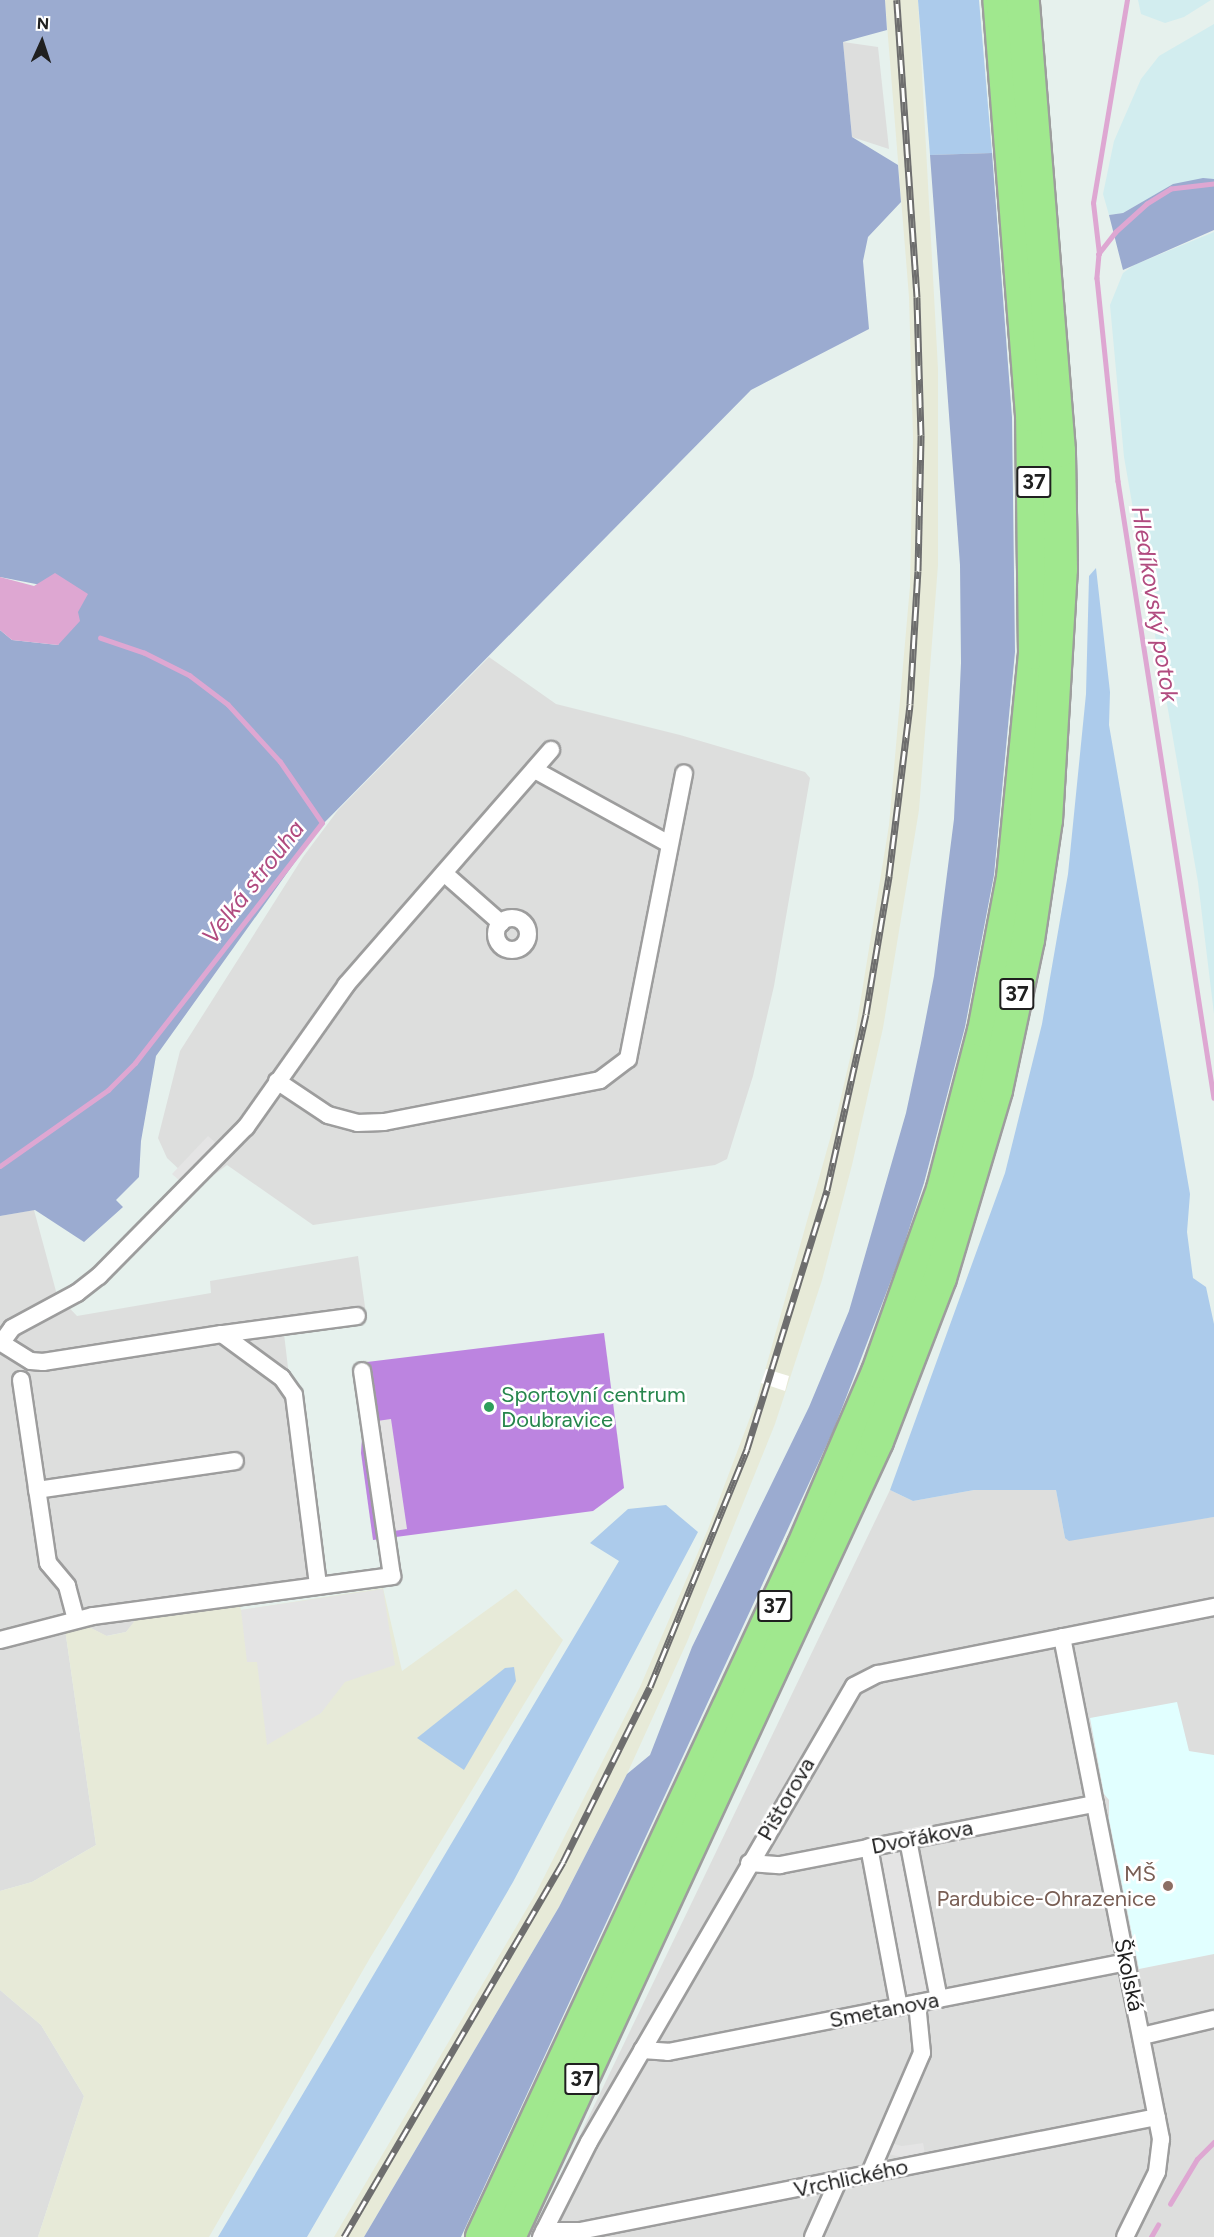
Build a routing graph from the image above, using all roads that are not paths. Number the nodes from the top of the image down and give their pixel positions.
1 (999, 0) edge
2 (1023, 0) edge
3 (551, 750) dead end
4 (535, 770) junction
5 (684, 773) dead end
6 (669, 844) junction
7 (444, 873) junction
8 (501, 923) dead end
9 (277, 1081) junction
10 (357, 1316) dead end
11 (222, 1334) junction
12 (1, 1342) edge
13 (362, 1371) dead end
14 (21, 1380) dead end
15 (236, 1461) dead end
16 (37, 1490) junction
17 (318, 1585) junction
18 (1214, 1607) edge
19 (76, 1620) junction
20 (1062, 1637) junction
21 (0, 1640) edge
22 (1095, 1804) junction
23 (909, 1840) junction
24 (869, 1847) junction
25 (749, 1863) junction
26 (1126, 1962) junction
27 (939, 1999) junction
28 (917, 2003) junction
29 (899, 2007) junction
30 (1214, 2019) edge
31 (1142, 2036) junction
32 (642, 2050) junction
33 (1156, 2117) junction
34 (870, 2173) junction
35 (838, 2181) junction
36 (543, 2234) edge
37 (482, 2237) edge
38 (509, 2237) edge
39 (813, 2237) edge
40 (1125, 2237) edge

1 - 37 highway, 37
2 - 38 highway, 37
3 - 4 street
4 - 6 street
4 - 7 street
5 - 6 street
6 - 9 street
7 - 8 street
7 - 9 street
9 - 12 street
10 - 11 street
11 - 12 street
11 - 17 street
13 - 17 street
14 - 16 street
15 - 16 street
16 - 19 street
17 - 19 street
18 - 20 street, Pištorova
19 - 21 street
20 - 22 street, Školská
20 - 25 street, Pištorova
22 - 23 street, Dvořákova
22 - 26 street, Školská
23 - 24 street, Dvořákova
23 - 27 street
24 - 25 street, Dvořákova
24 - 29 street
25 - 32 street, Pištorova
26 - 27 street, Smetanova
26 - 31 street, Školská
27 - 28 street, Smetanova
28 - 29 street, Smetanova
28 - 34 street
29 - 32 street, Smetanova
30 - 31 street
31 - 33 street, Školská
32 - 36 street, Pištorova
33 - 34 street, Vrchlického
33 - 40 street, Školská
34 - 35 street, Vrchlického
35 - 36 street, Vrchlického
35 - 39 street

